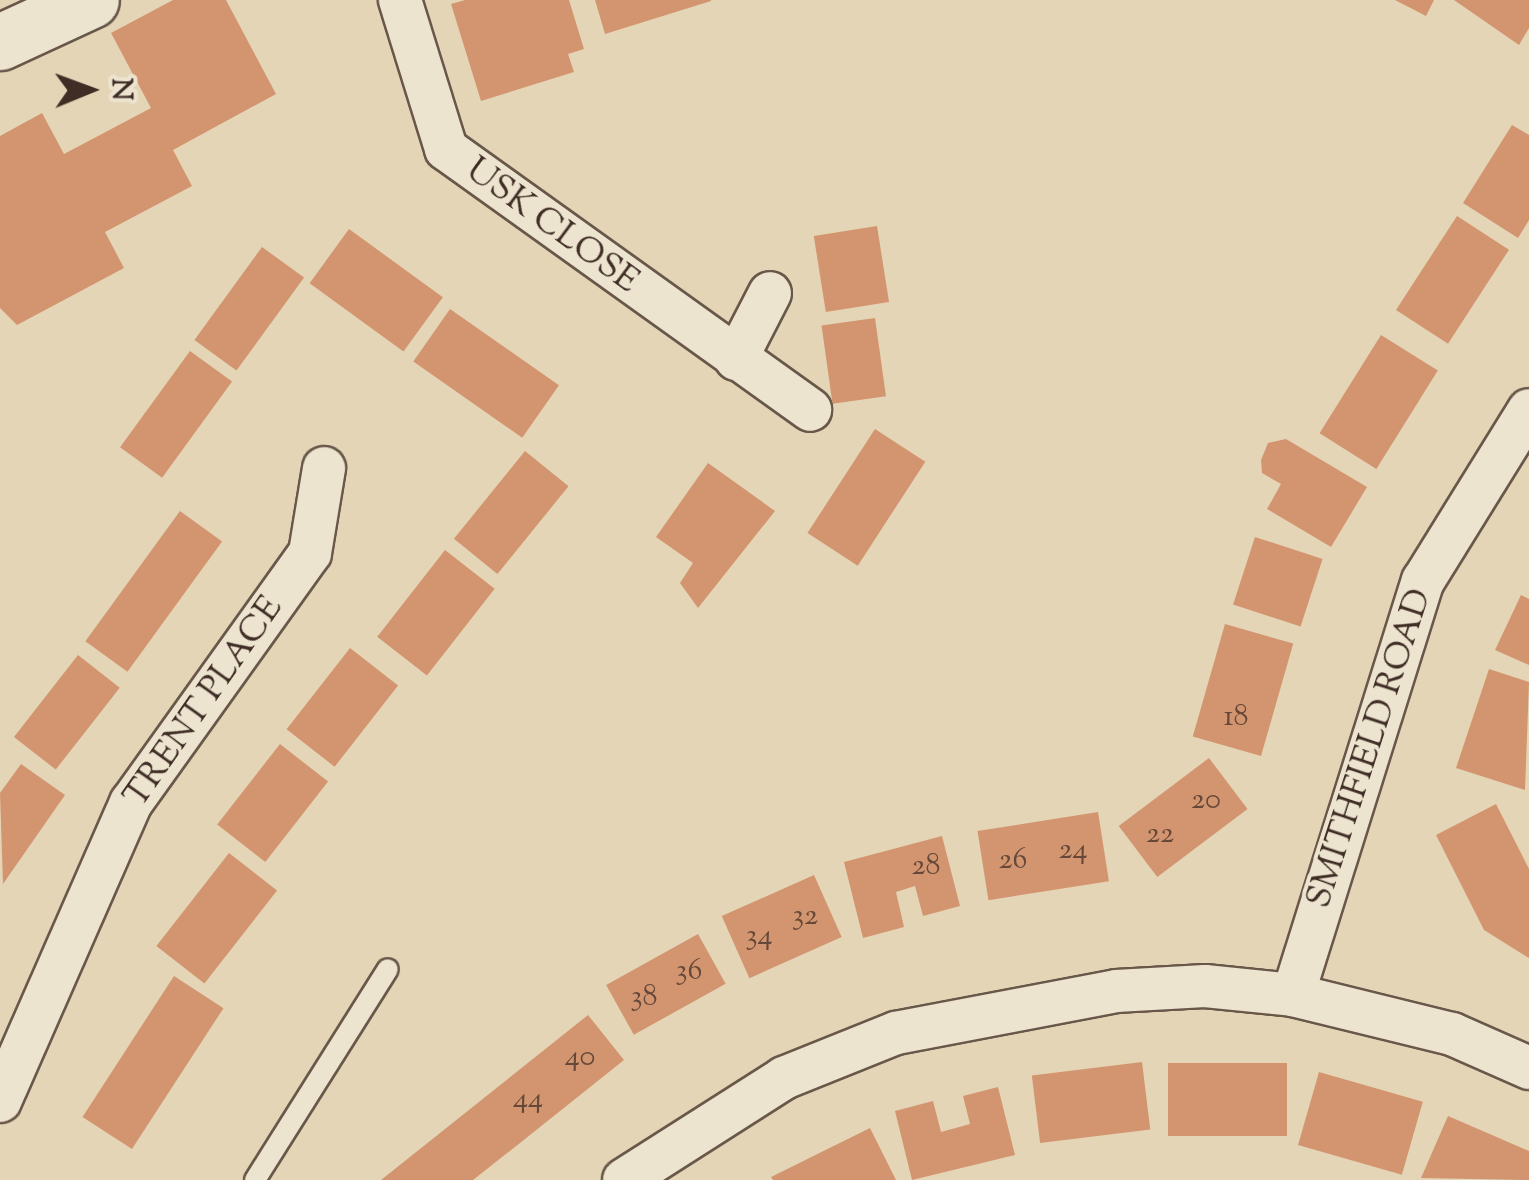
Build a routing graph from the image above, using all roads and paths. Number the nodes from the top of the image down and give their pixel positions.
1 (91, 0) edge
2 (400, 0) edge
3 (0, 42) edge
4 (770, 293) dead end
5 (736, 359) junction
6 (810, 410) dead end
7 (1529, 410) edge
8 (324, 468) dead end
9 (388, 969) dead end
10 (1294, 995) junction
11 (1529, 1068) edge
12 (0, 1101) edge
13 (255, 1180) edge
14 (624, 1180) edge

1 - 3 street
2 - 5 street, USK CLOSE
4 - 5 street
5 - 6 street, USK CLOSE
7 - 10 street, SMITHFIELD ROAD
8 - 12 street, TRENT PLACE
9 - 13 lane
10 - 11 street
10 - 14 street

